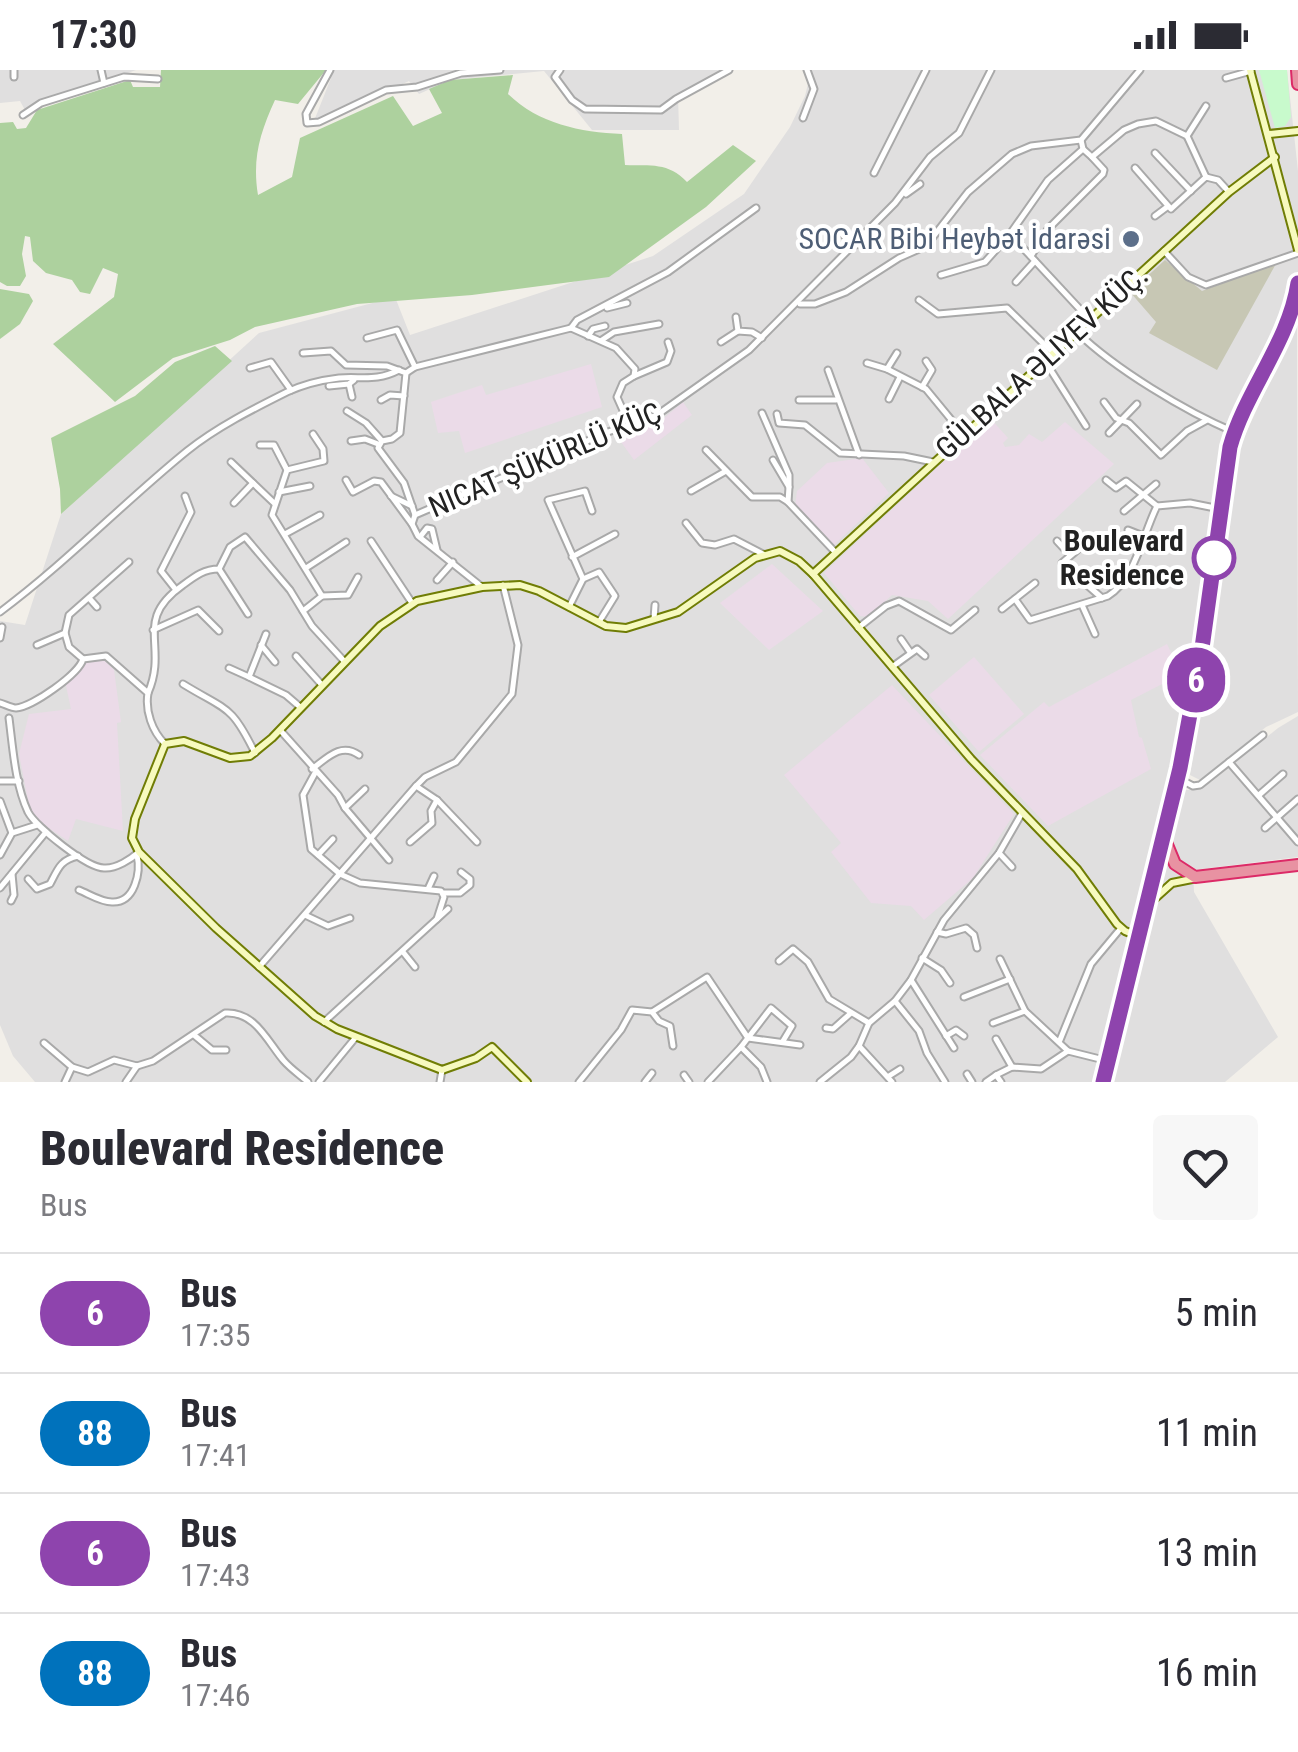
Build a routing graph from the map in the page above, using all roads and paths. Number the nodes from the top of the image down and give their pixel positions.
1 (101, 70) edge
2 (330, 70) edge
3 (500, 70) edge
4 (560, 70) edge
5 (729, 70) edge
6 (807, 70) edge
7 (926, 70) edge
8 (991, 70) edge
9 (1140, 70) edge
10 (1297, 70) edge
11 (1251, 71) edge
12 (443, 73) edge
13 (1226, 78) dead end
14 (158, 80) dead end
15 (104, 83) junction
16 (1298, 84) edge
17 (1206, 106) dead end
18 (23, 115) dead end
19 (803, 118) dead end
20 (1298, 131) edge
21 (1269, 134) junction
22 (1186, 136) junction
23 (1081, 140) junction
24 (1083, 149) junction
25 (1155, 153) dead end
26 (1275, 156) junction
27 (1092, 157) junction
28 (1135, 168) dead end
29 (874, 173) dead end
30 (1206, 177) junction
31 (920, 184) dead end
32 (1191, 191) junction
33 (1228, 192) junction
34 (903, 195) junction
35 (1167, 206) junction
36 (756, 208) dead end
37 (1155, 216) dead end
38 (836, 230) dead end
39 (1010, 234) junction
40 (856, 244) junction
41 (1164, 251) junction
42 (1298, 252) edge
43 (1033, 259) junction
44 (940, 275) dead end
45 (1016, 282) dead end
46 (1298, 282) edge
47 (919, 300) dead end
48 (1298, 300) edge
49 (628, 303) dead end
50 (798, 303) junction
51 (604, 308) junction
52 (1298, 317) edge
53 (736, 318) dead end
54 (1090, 319) junction
55 (659, 324) dead end
56 (605, 326) dead end
57 (570, 328) junction
58 (738, 331) junction
59 (1076, 332) junction
60 (588, 336) junction
61 (367, 338) dead end
62 (762, 338) junction
63 (1280, 338) junction
64 (602, 340) junction
65 (668, 342) dead end
66 (720, 342) dead end
67 (303, 353) dead end
68 (898, 353) dead end
69 (1053, 353) junction
70 (1045, 360) junction
71 (926, 361) dead end
72 (867, 363) dead end
73 (416, 367) junction
74 (250, 368) dead end
75 (887, 369) junction
76 (828, 370) dead end
77 (402, 372) junction
78 (634, 376) junction
79 (900, 378) junction
80 (351, 382) junction
81 (329, 386) dead end
82 (922, 387) junction
83 (292, 390) junction
84 (352, 396) dead end
85 (404, 396) junction
86 (888, 399) dead end
87 (380, 400) dead end
88 (799, 400) dead end
89 (837, 400) junction
90 (1104, 402) dead end
91 (1137, 404) dead end
92 (347, 411) dead end
93 (762, 412) dead end
94 (776, 414) dead end
95 (1124, 420) junction
96 (1207, 420) junction
97 (629, 424) junction
98 (1086, 426) dead end
99 (1234, 432) junction
100 (1109, 433) dead end
101 (313, 434) dead end
102 (963, 434) junction
103 (351, 441) dead end
104 (380, 442) junction
105 (260, 445) dead end
106 (706, 450) dead end
107 (859, 455) junction
108 (773, 460) dead end
109 (230, 462) dead end
110 (932, 462) junction
111 (288, 470) junction
112 (726, 470) junction
113 (346, 480) dead end
114 (1106, 480) dead end
115 (253, 484) junction
116 (1156, 484) dead end
117 (310, 486) dead end
118 (788, 487) junction
119 (691, 490) dead end
120 (279, 492) junction
121 (388, 494) junction
122 (1142, 494) junction
123 (185, 496) dead end
124 (234, 502) dead end
125 (788, 502) junction
126 (274, 503) junction
127 (412, 506) junction
128 (1156, 506) junction
129 (1220, 509) junction
130 (592, 511) dead end
131 (1124, 511) dead end
132 (320, 515) dead end
133 (415, 515) junction
134 (686, 523) dead end
135 (412, 524) junction
136 (1128, 530) dead end
137 (286, 534) junction
138 (615, 534) dead end
139 (420, 537) junction
140 (1143, 537) junction
141 (1090, 539) dead end
142 (371, 541) dead end
143 (1057, 541) dead end
144 (346, 542) dead end
145 (1166, 546) dead end
146 (437, 550) junction
147 (836, 552) junction
148 (763, 554) junction
149 (1070, 555) junction
150 (572, 557) junction
151 (129, 562) dead end
152 (453, 562) junction
153 (306, 568) junction
154 (219, 569) junction
155 (1128, 571) junction
156 (813, 574) junction
157 (358, 578) dead end
158 (583, 579) junction
159 (437, 580) dead end
160 (1149, 580) dead end
161 (1036, 583) dead end
162 (503, 584) junction
163 (482, 587) junction
164 (176, 590) junction
165 (322, 596) junction
166 (89, 598) junction
167 (1102, 598) junction
168 (1015, 599) junction
169 (412, 603) junction
170 (654, 604) dead end
171 (1082, 604) junction
172 (97, 607) dead end
173 (569, 607) junction
174 (1002, 609) dead end
175 (976, 610) dead end
176 (303, 611) junction
177 (0, 612) edge
178 (248, 614) dead end
179 (654, 622) junction
180 (598, 623) junction
181 (2, 626) edge
182 (858, 628) junction
183 (153, 630) junction
184 (218, 631) dead end
185 (65, 632) junction
186 (266, 634) dead end
187 (1095, 634) dead end
188 (0, 638) edge
189 (901, 639) dead end
190 (36, 645) dead end
191 (261, 645) junction
192 (910, 652) junction
193 (296, 656) dead end
194 (925, 656) dead end
195 (84, 659) junction
196 (344, 661) junction
197 (276, 662) dead end
198 (892, 667) junction
199 (230, 668) dead end
200 (249, 677) junction
201 (183, 684) dead end
202 (322, 684) junction
203 (148, 693) junction
204 (0, 703) edge
205 (300, 707) junction
206 (9, 718) dead end
207 (280, 730) junction
208 (1263, 736) dead end
209 (166, 744) junction
210 (254, 753) junction
211 (358, 755) dead end
212 (1229, 762) junction
213 (314, 771) junction
214 (1283, 774) dead end
215 (1178, 778) junction
216 (0, 781) edge
217 (19, 781) junction
218 (416, 786) junction
219 (365, 789) dead end
220 (1259, 795) junction
221 (1298, 799) edge
222 (437, 800) junction
223 (0, 801) edge
224 (345, 808) junction
225 (1022, 813) junction
226 (1278, 816) junction
227 (36, 825) junction
228 (1265, 828) dead end
229 (1166, 831) junction
230 (46, 832) junction
231 (12, 833) junction
232 (1297, 838) edge
233 (333, 839) dead end
234 (370, 840) junction
235 (410, 842) dead end
236 (477, 842) dead end
237 (4, 843) edge
238 (999, 852) junction
239 (138, 853) junction
240 (0, 855) edge
241 (78, 856) junction
242 (318, 856) junction
243 (389, 860) dead end
244 (1298, 865) edge
245 (1012, 866) dead end
246 (11, 872) junction
247 (461, 872) dead end
248 (340, 874) junction
249 (434, 876) dead end
250 (1201, 878) junction
251 (28, 879) dead end
252 (0, 888) edge
253 (428, 889) junction
254 (79, 890) dead end
255 (444, 893) junction
256 (11, 901) dead end
257 (448, 909) dead end
258 (1147, 911) junction
259 (306, 916) junction
260 (350, 918) dead end
261 (437, 920) junction
262 (1121, 928) junction
263 (937, 932) junction
264 (1140, 938) junction
265 (977, 948) dead end
266 (403, 952) junction
267 (922, 958) junction
268 (1000, 960) dead end
269 (779, 961) dead end
270 (260, 967) junction
271 (415, 967) dead end
272 (911, 980) junction
273 (1010, 980) junction
274 (950, 984) dead end
275 (964, 997) dead end
276 (895, 1001) junction
277 (1025, 1011) junction
278 (652, 1012) junction
279 (851, 1013) junction
280 (324, 1022) junction
281 (869, 1023) junction
282 (993, 1023) dead end
283 (826, 1028) dead end
284 (194, 1035) junction
285 (946, 1036) junction
286 (964, 1036) dead end
287 (356, 1037) junction
288 (748, 1038) junction
289 (996, 1039) dead end
290 (1060, 1040) junction
291 (782, 1041) junction
292 (44, 1043) dead end
293 (800, 1045) dead end
294 (673, 1046) dead end
295 (859, 1046) junction
296 (741, 1047) junction
297 (954, 1048) dead end
298 (226, 1050) dead end
299 (1068, 1051) junction
300 (1108, 1061) junction
301 (136, 1066) junction
302 (72, 1067) junction
303 (1012, 1067) junction
304 (900, 1069) dead end
305 (442, 1070) junction
306 (652, 1072) dead end
307 (967, 1074) dead end
308 (684, 1075) dead end
309 (996, 1075) junction
310 (891, 1079) edge
311 (523, 1080) edge
312 (65, 1082) edge
313 (126, 1082) edge
314 (308, 1082) edge
315 (319, 1082) edge
316 (440, 1082) edge
317 (579, 1082) edge
318 (645, 1082) edge
319 (689, 1082) edge
320 (708, 1082) edge
321 (768, 1082) edge
322 (820, 1082) edge
323 (945, 1082) edge
324 (972, 1082) edge
325 (986, 1082) edge
326 (1001, 1082) edge
327 (1103, 1082) edge

1 - 15 street
2 - 12 street
3 - 12 street
4 - 5 street
6 - 19 street
7 - 29 street
8 - 34 street, NICAT ŞÜKÜRLÜ KÜÇ
9 - 23 street
10 - 16 highway
11 - 13 street
11 - 21 street
14 - 15 street
15 - 18 street
17 - 22 street
20 - 21 street
21 - 26 street
22 - 27 street
22 - 30 street
23 - 24 street
23 - 50 street
24 - 27 street
24 - 39 street
25 - 32 street
26 - 33 street, GÜLBALA ƏLIYEV KÜÇ.
26 - 42 street
27 - 43 street
28 - 35 street
30 - 32 street
30 - 33 street
31 - 34 street
32 - 35 street
33 - 41 street, GÜLBALA ƏLIYEV KÜÇ.
34 - 40 street, NICAT ŞÜKÜRLÜ KÜÇ
35 - 37 street
36 - 51 street
38 - 40 street
39 - 43 street
39 - 44 street
40 - 50 street, NICAT ŞÜKÜRLÜ KÜÇ
41 - 42 street
41 - 54 street, GÜLBALA ƏLIYEV KÜÇ.
43 - 45 street
43 - 54 street
46 - 63 street
47 - 69 street
48 - 63 highway
49 - 51 street
50 - 62 street, NICAT ŞÜKÜRLÜ KÜÇ
51 - 57 street
52 - 63 highway
53 - 58 street
54 - 59 street, GÜLBALA ƏLIYEV KÜÇ.
55 - 64 street
56 - 60 street
57 - 60 street
57 - 73 street
58 - 62 street
58 - 66 street
59 - 69 street, GÜLBALA ƏLIYEV KÜÇ.
59 - 96 street
60 - 64 street
61 - 73 street
62 - 97 street, NICAT ŞÜKÜRLÜ KÜÇ
63 - 99 highway
64 - 78 street
65 - 78 street
67 - 77 street
68 - 75 street
69 - 70 street, GÜLBALA ƏLIYEV KÜÇ.
70 - 98 street
70 - 102 street, GÜLBALA ƏLIYEV KÜÇ.
71 - 82 street
72 - 75 street
73 - 77 street
74 - 83 street
75 - 79 street
76 - 89 street
77 - 80 street
77 - 85 street
78 - 97 street
79 - 82 street
79 - 86 street
80 - 81 street
80 - 83 street
80 - 84 street
82 - 102 street
83 - 177 street
85 - 87 street
85 - 104 street
88 - 89 street
89 - 107 street
90 - 95 street
91 - 95 street
92 - 104 street
93 - 118 street
94 - 107 street
95 - 96 street
95 - 100 street
96 - 99 street
97 - 133 street, NICAT ŞÜKÜRLÜ KÜÇ
99 - 129 highway
101 - 111 street
102 - 110 street, GÜLBALA ƏLIYEV KÜÇ.
103 - 104 street
104 - 127 street
105 - 111 street
106 - 112 street
107 - 110 street
108 - 118 street
109 - 115 street
110 - 147 street, GÜLBALA ƏLIYEV KÜÇ.
111 - 120 street
112 - 119 street
112 - 125 street
113 - 121 street
114 - 122 street
115 - 124 street
115 - 126 street
116 - 122 street
117 - 120 street
118 - 125 street
120 - 126 street
121 - 127 street
121 - 135 street
122 - 128 street
122 - 131 street
123 - 164 street
125 - 147 street
126 - 137 street
127 - 133 street
128 - 129 street
128 - 140 street
129 - 215 highway
130 - 150 street
132 - 137 street
133 - 135 street, NICAT ŞÜKÜRLÜ KÜÇ
134 - 148 street
135 - 139 street, NICAT ŞÜKÜRLÜ KÜÇ
136 - 140 street
137 - 153 street
138 - 150 street
139 - 146 street, NICAT ŞÜKÜRLÜ KÜÇ
139 - 146 street
140 - 145 street
140 - 155 street
141 - 149 street
142 - 169 street
143 - 149 street
144 - 153 street
146 - 152 street, NICAT ŞÜKÜRLÜ KÜÇ
147 - 156 street, GÜLBALA ƏLIYEV KÜÇ.
148 - 156 street
148 - 179 street
149 - 167 street
150 - 158 street
151 - 166 street
152 - 159 street
152 - 163 street, NICAT ŞÜKÜRLÜ KÜÇ
153 - 165 street
154 - 164 street
154 - 176 street
154 - 178 street
155 - 160 street
155 - 167 street
156 - 182 street
157 - 165 street
158 - 173 street
158 - 180 street
161 - 168 street
162 - 163 street
162 - 173 street
162 - 218 street
163 - 169 street
164 - 183 street
165 - 176 street
166 - 172 street
166 - 185 street
167 - 171 street
168 - 171 street
168 - 174 street
169 - 196 street
170 - 179 street
171 - 187 street
173 - 180 street
175 - 182 street
176 - 196 street
179 - 180 street
181 - 188 street
182 - 198 street
183 - 184 street
183 - 203 street
185 - 190 street
185 - 195 street
186 - 191 street
189 - 192 street
191 - 197 street
191 - 200 street
192 - 194 street
192 - 198 street
193 - 202 street
195 - 203 street
195 - 204 street
196 - 202 street
198 - 225 street
199 - 200 street
200 - 205 street
201 - 210 street
202 - 205 street
203 - 209 street
205 - 207 street
206 - 217 street
207 - 210 street
207 - 213 street
208 - 212 street
209 - 210 street
209 - 239 street
211 - 213 street
212 - 215 street
212 - 220 street
213 - 224 street
213 - 242 street
214 - 220 street
215 - 229 highway
216 - 217 street
217 - 227 street
218 - 222 street
218 - 234 street
219 - 224 street
220 - 226 street
221 - 226 street
222 - 235 street
222 - 236 street
223 - 231 street
224 - 234 street
225 - 238 street
225 - 262 street
226 - 228 street
226 - 232 street
227 - 230 street
227 - 231 street
229 - 250 highway
229 - 258 street
230 - 241 street
230 - 246 street
231 - 237 street
233 - 242 street
234 - 243 street
234 - 248 street
237 - 240 street
238 - 245 street
238 - 263 street
239 - 241 street
239 - 254 street
239 - 270 street
241 - 251 street
242 - 248 street
244 - 250 highway
246 - 252 street
246 - 256 street
247 - 255 street
248 - 253 street
248 - 259 street
249 - 253 street
250 - 258 street
253 - 255 street
255 - 261 street
257 - 261 street
258 - 264 street
259 - 260 street
259 - 270 street
261 - 266 street
262 - 264 street
262 - 290 street
263 - 265 street
263 - 267 street
264 - 300 street
266 - 271 street
266 - 280 street
267 - 272 street
267 - 274 street
268 - 273 street
269 - 279 street
270 - 280 street
272 - 276 street
272 - 285 street
273 - 275 street
273 - 277 street
276 - 281 street
276 - 323 street
277 - 282 street
277 - 290 street
278 - 288 street
278 - 294 street
278 - 317 street
279 - 281 street
279 - 283 street
280 - 287 street
281 - 295 street
284 - 298 street
284 - 301 street
284 - 314 street
285 - 286 street
285 - 297 street
287 - 305 street
287 - 315 street
288 - 291 street
288 - 291 street
288 - 296 street
289 - 303 street
290 - 299 street
291 - 293 street
292 - 302 street
295 - 310 street
295 - 322 street
296 - 320 street
296 - 321 street
299 - 300 street
299 - 303 street
300 - 327 street
301 - 302 street
301 - 313 street
302 - 312 street
303 - 309 street
304 - 310 street
305 - 311 street
305 - 316 street
306 - 318 street
307 - 324 street
308 - 319 street
309 - 325 street
309 - 326 street

